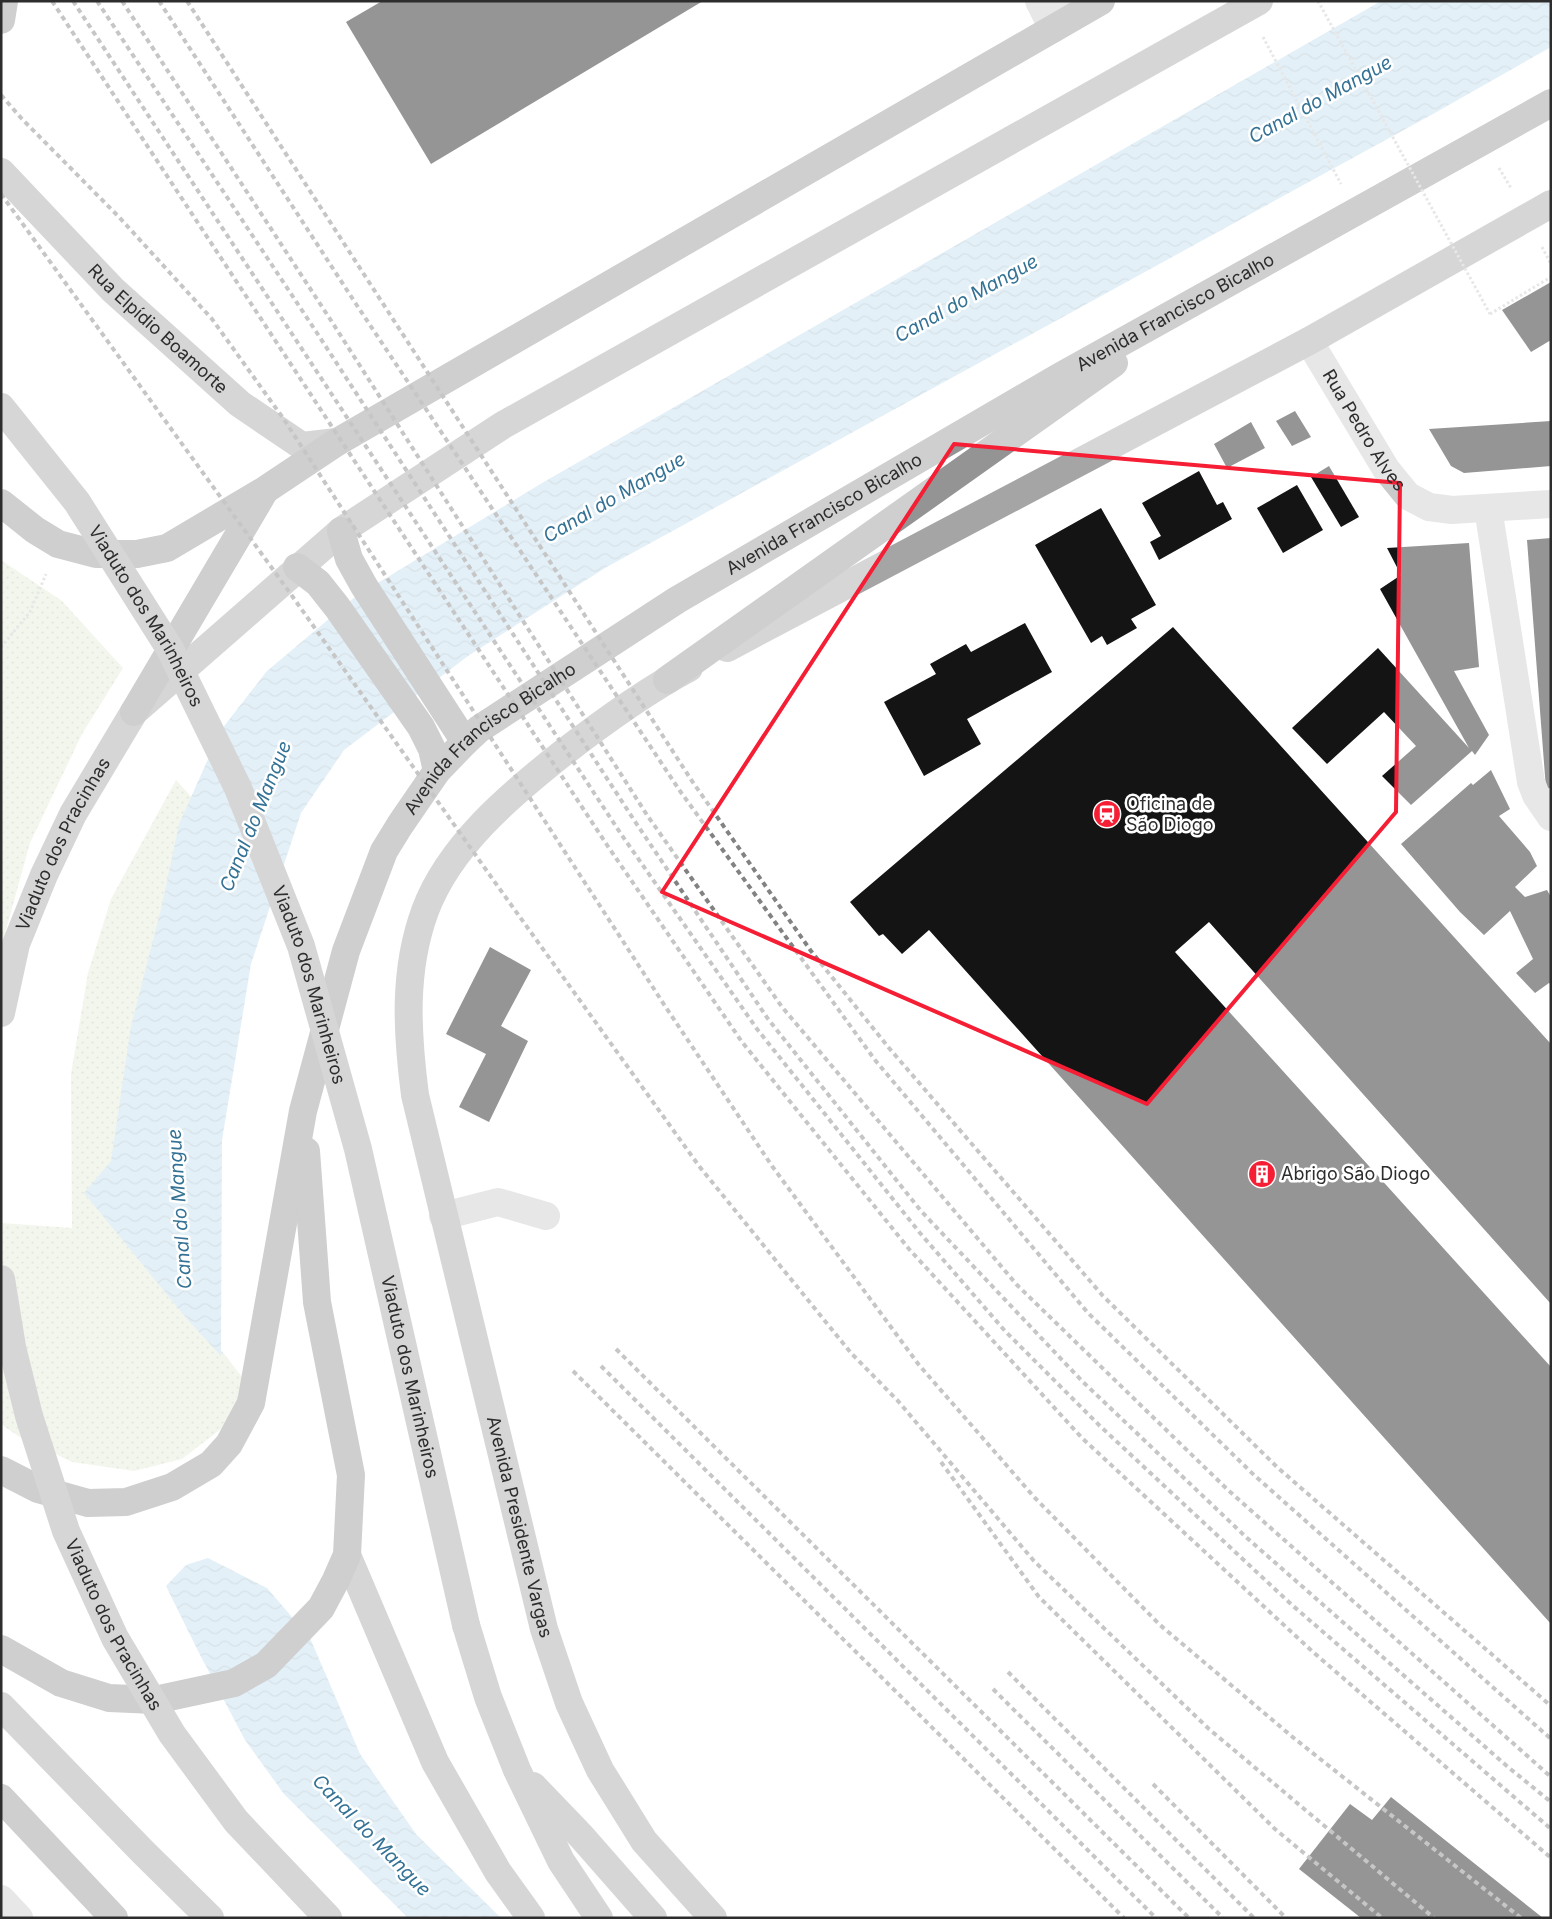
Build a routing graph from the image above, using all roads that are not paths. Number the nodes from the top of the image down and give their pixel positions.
1 (4, 1) edge
2 (1039, 1) edge
3 (1101, 1) edge
4 (1259, 1) edge
5 (1060, 18) edge
6 (1, 20) edge
7 (1551, 103) edge
8 (1, 172) edge
9 (1551, 204) edge
10 (1212, 291) junction
11 (1309, 341) junction
12 (1, 407) edge
13 (337, 442) junction
14 (265, 490) junction
15 (1, 503) edge
16 (1551, 504) edge
17 (1488, 508) junction
18 (341, 531) junction
19 (297, 567) junction
20 (667, 680) junction
21 (134, 712) junction
22 (465, 742) junction
23 (437, 771) junction
24 (1551, 817) edge
25 (1, 1014) edge
26 (304, 1111) junction
27 (444, 1216) junction
28 (546, 1216) dead end
29 (1, 1279) edge
30 (1, 1470) edge
31 (346, 1555) junction
32 (9, 1653) edge
33 (1, 1706) edge
34 (517, 1770) junction
35 (1, 1798) edge
36 (1, 1899) edge
37 (19, 1918) edge
38 (114, 1918) edge
39 (210, 1918) edge
40 (328, 1918) edge
41 (531, 1918) edge
42 (599, 1918) edge
43 (653, 1918) edge
44 (713, 1918) edge

1 - 6 highway
2 - 5 street
3 - 5 highway
4 - 18 main road
5 - 13 highway
7 - 10 highway, Avenida Francisco Bicalho
8 - 13 main road, Rua Elpídio Boamorte
9 - 11 main road
10 - 20 highway
10 - 22 highway, Avenida Francisco Bicalho
11 - 17 street, Rua Pedro Alves
11 - 20 main road
12 - 34 main road, Viaduto dos Marinheiros, bridge
13 - 14 highway
14 - 15 highway
14 - 21 highway
16 - 17 street, Rua Pedro Alves
17 - 24 street
18 - 19 main road
18 - 22 highway
19 - 21 main road
19 - 23 highway
20 - 27 main road, Avenida Presidente Vargas
21 - 25 main road, Viaduto dos Pracinhas
22 - 23 highway, Avenida Francisco Bicalho
23 - 26 highway, Avenida Francisco Bicalho
26 - 30 highway
26 - 31 highway
27 - 28 street
27 - 44 main road, Avenida Presidente Vargas
29 - 40 main road, Viaduto dos Pracinhas, bridge
31 - 32 highway
31 - 41 main road
33 - 39 main road
34 - 42 main road
34 - 43 main road
35 - 38 highway
36 - 37 street

